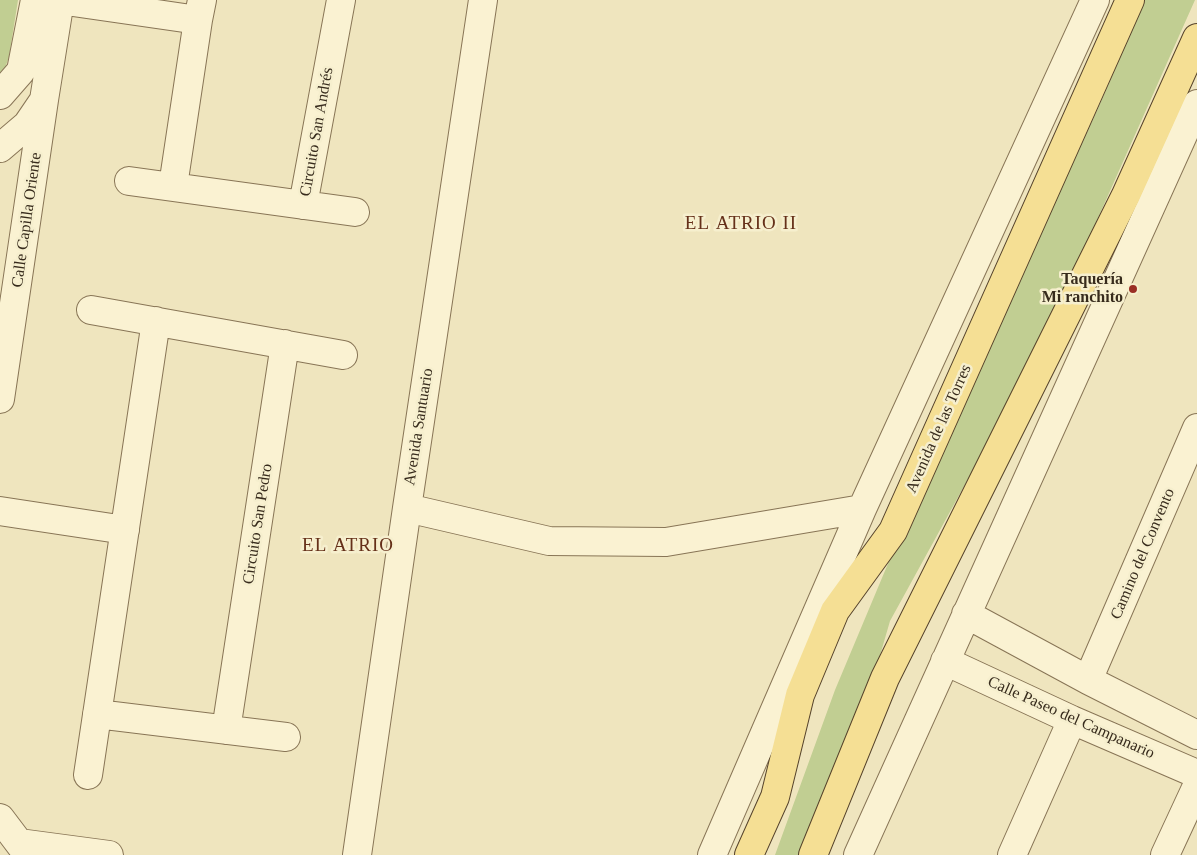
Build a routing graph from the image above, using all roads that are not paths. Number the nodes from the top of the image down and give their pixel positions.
1 (35, 0) edge
2 (59, 0) edge
3 (341, 0) edge
4 (483, 0) edge
5 (1095, 0) edge
6 (1130, 0) edge
7 (200, 10) edge
8 (1197, 38) edge
9 (0, 95) edge
10 (44, 100) junction
11 (1197, 104) edge
12 (0, 148) edge
13 (130, 181) dead end
14 (173, 186) junction
15 (303, 205) junction
16 (355, 212) dead end
17 (90, 310) dead end
18 (156, 321) junction
19 (285, 344) junction
20 (342, 354) dead end
21 (0, 399) edge
22 (1197, 428) edge
23 (406, 508) junction
24 (862, 509) junction
25 (0, 511) edge
26 (125, 530) junction
27 (966, 614) junction
28 (945, 661) junction
29 (1088, 680) junction
30 (98, 714) junction
31 (1072, 720) junction
32 (226, 730) junction
33 (1197, 735) edge
34 (286, 738) dead end
35 (1197, 774) edge
36 (88, 776) dead end
37 (1197, 786) edge
38 (0, 818) edge
39 (23, 849) edge
40 (109, 855) edge
41 (357, 855) edge
42 (712, 855) edge
43 (749, 855) edge
44 (813, 855) edge
45 (858, 855) edge
46 (1012, 855) edge
47 (1165, 855) edge

1 - 9 street
2 - 7 street
2 - 10 street, Calle Capilla Oriente
3 - 15 street, Circuito San Andrés
4 - 23 street, Avenida Santuario
5 - 24 street
6 - 43 main road, Avenida de las Torres
7 - 14 street
8 - 44 main road
10 - 12 street
10 - 21 street, Calle Capilla Oriente
11 - 27 street
13 - 14 street, Circuito San Andrés
14 - 15 street, Circuito San Andrés
15 - 16 street
17 - 18 street
18 - 19 street
18 - 26 street
19 - 20 street
19 - 32 street, Circuito San Pedro
22 - 29 street, Camino del Convento
23 - 24 street
23 - 41 street, Avenida Santuario
24 - 42 street
25 - 26 street
26 - 30 street
27 - 28 street
27 - 29 street
28 - 31 street, Calle Paseo del Campanario
28 - 45 street
29 - 33 street
30 - 32 street
30 - 36 street
31 - 35 street, Calle Paseo del Campanario
31 - 46 street
32 - 34 street
37 - 47 street
38 - 39 street
39 - 40 street

